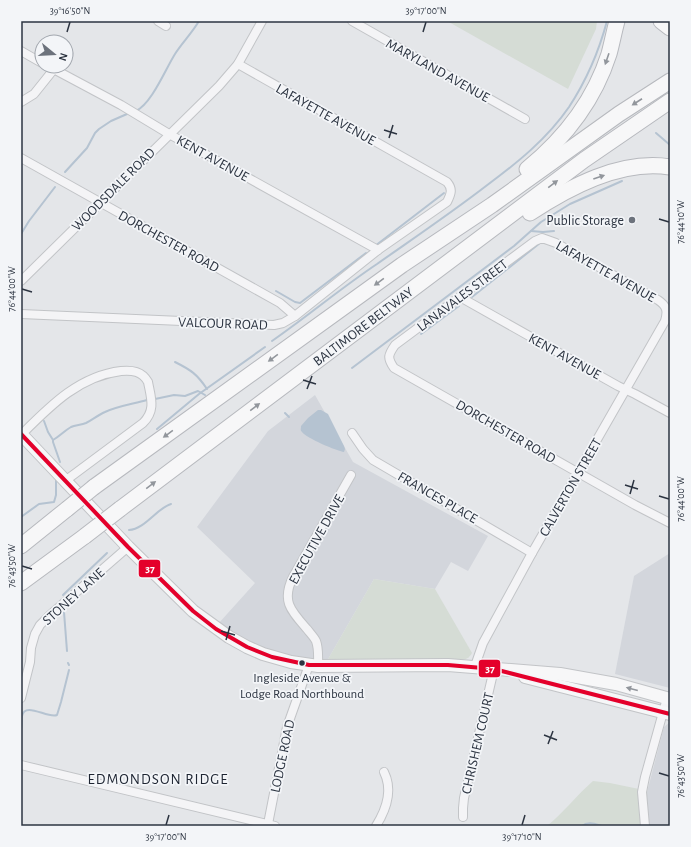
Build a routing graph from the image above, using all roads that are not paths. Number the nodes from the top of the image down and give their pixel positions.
1 (158, 21) edge
2 (262, 21) edge
3 (352, 21) edge
4 (617, 21) edge
5 (661, 21) edge
6 (166, 26) dead end
7 (670, 28) edge
8 (21, 51) edge
9 (34, 58) edge
10 (238, 64) junction
11 (47, 74) edge
12 (62, 74) edge
13 (670, 81) edge
14 (670, 101) edge
15 (21, 102) edge
16 (525, 119) dead end
17 (169, 134) junction
18 (21, 158) edge
19 (670, 167) edge
20 (451, 192) joint
21 (100, 202) junction
22 (542, 238) joint
23 (378, 250) junction
24 (402, 265) junction
25 (21, 281) edge
26 (460, 297) junction
27 (399, 299) junction
28 (666, 309) joint
29 (21, 314) edge
30 (295, 316) junction
31 (389, 358) joint
32 (626, 390) junction
33 (670, 413) edge
34 (352, 433) dead end
35 (21, 434) edge
36 (578, 472) junction
37 (352, 475) dead end
38 (65, 481) junction
39 (670, 523) edge
40 (21, 544) edge
41 (128, 548) junction
42 (64, 551) junction
43 (532, 553) junction
44 (21, 583) edge
45 (21, 590) edge
46 (313, 666) junction
47 (475, 666) junction
48 (494, 669) junction
49 (21, 698) edge
50 (668, 698) edge
51 (666, 713) edge
52 (21, 765) edge
53 (384, 772) dead end
54 (463, 817) dead end
55 (272, 825) edge
56 (376, 826) edge
57 (645, 826) edge

1 - 6 street
2 - 10 street, WOODSDALE ROAD
3 - 16 street, MARYLAND AVENUE
4 -> 24 highway
5 - 7 highway
8 - 9 street
10 - 17 street, WOODSDALE ROAD
10 - 20 street, LAFAYETTE AVENUE
11 - 15 street
12 - 17 street, KENT AVENUE
13 -> 24 highway, BALTIMORE BELTWAY
27 -> 14 highway, BALTIMORE BELTWAY
17 - 21 street, WOODSDALE ROAD
17 - 23 street, KENT AVENUE
18 - 21 street, DORCHESTER ROAD
27 -> 19 highway
20 - 23 street, VALCOUR ROAD
21 - 25 street, WOODSDALE ROAD
21 - 30 street, DORCHESTER ROAD
22 - 26 street, LANAVALES STREET
22 - 28 street, LAFAYETTE AVENUE
23 - 30 street, VALCOUR ROAD
24 -> 40 highway, BALTIMORE BELTWAY, bridge
26 - 31 street, LANAVALES STREET
26 - 32 street, KENT AVENUE
42 -> 27 highway, BALTIMORE BELTWAY, bridge
28 - 32 street, CALVERTON STREET
29 - 30 street, VALCOUR ROAD
31 - 36 street, DORCHESTER ROAD
32 - 33 street, KENT AVENUE
32 - 36 street, CALVERTON STREET
34 - 43 street, FRANCES PLACE
35 - 38 main road
35 - 38 street
36 - 39 street, DORCHESTER ROAD
36 - 43 street, CALVERTON STREET
37 - 46 street, EXECUTIVE DRIVE
38 - 41 main road
41 - 46 main road
41 - 49 street, STONEY LANE
42 - 44 highway, BALTIMORE BELTWAY
42 - 45 highway
43 - 47 street, CALVERTON STREET
46 - 47 main road
46 - 55 street, LODGE ROAD
47 - 48 main road
50 -> 48 main road
48 - 51 main road
48 - 54 street, CHRISHEM COURT
50 - 51 street
51 - 57 street
52 - 55 street
53 - 56 street

